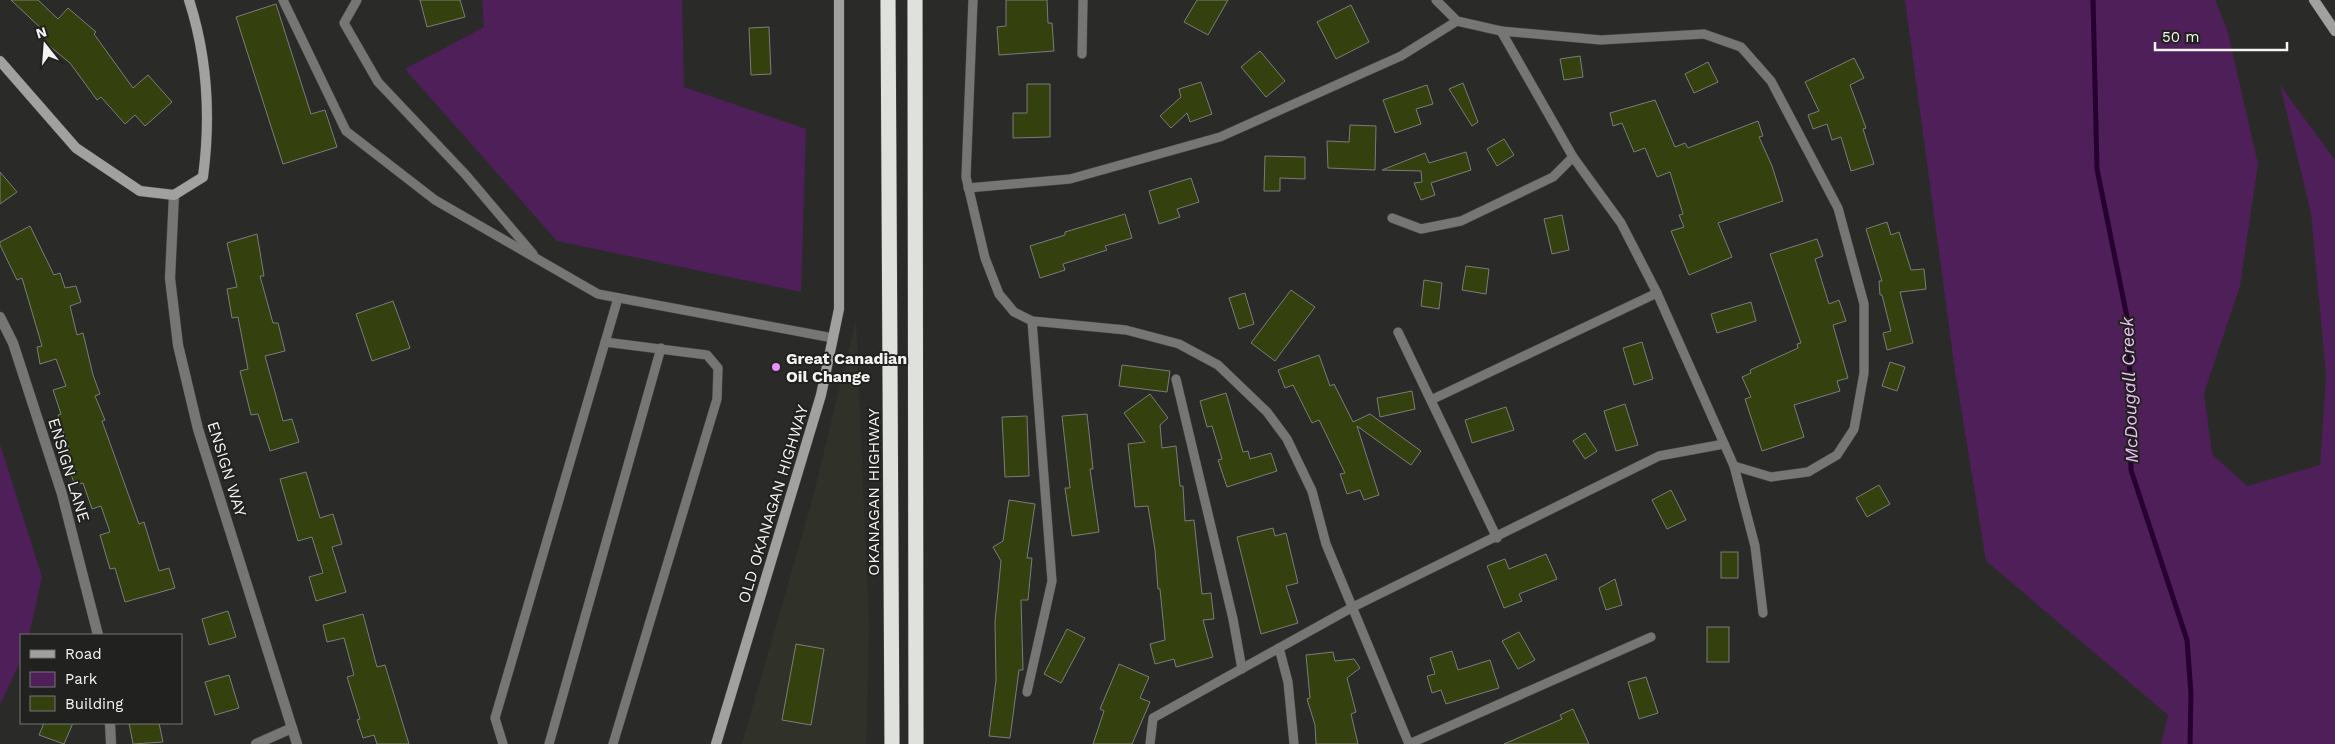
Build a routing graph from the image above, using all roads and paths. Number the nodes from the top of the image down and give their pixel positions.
1 (188, 0) edge
2 (283, 0) edge
3 (357, 0) edge
4 (840, 0) edge
5 (888, 0) edge
6 (915, 0) edge
7 (974, 0) edge
8 (1083, 0) edge
9 (1436, 0) edge
10 (2314, 0) edge
11 (1457, 21) junction
12 (1501, 31) junction
13 (2335, 31) edge
14 (1082, 54) dead end
15 (0, 62) edge
16 (1574, 157) junction
17 (968, 188) junction
18 (174, 195) junction
19 (1392, 218) dead end
20 (538, 260) junction
21 (1657, 292) junction
22 (618, 298) junction
23 (0, 317) edge
24 (1032, 321) junction
25 (1398, 332) dead end
26 (833, 338) junction
27 (605, 342) junction
28 (661, 348) junction
29 (1176, 379) dead end
30 (1431, 400) junction
31 (1724, 444) junction
32 (1734, 466) junction
33 (1497, 538) junction
34 (1353, 607) junction
35 (1763, 613) dead end
36 (98, 634) edge
37 (1651, 637) dead end
38 (1279, 648) junction
39 (1242, 669) junction
40 (1027, 692) dead end
41 (110, 724) edge
42 (292, 728) junction
43 (111, 744) edge
44 (256, 744) edge
45 (297, 744) edge
46 (503, 744) edge
47 (549, 744) edge
48 (613, 744) edge
49 (716, 744) edge
50 (892, 744) edge
51 (916, 744) edge
52 (1150, 744) edge
53 (1294, 744) edge
54 (1409, 744) edge

1 - 18 street
2 - 20 lane
3 - 20 lane
4 - 26 street, OLD OKANAGAN HIGHWAY
5 - 50 highway, OKANAGAN HIGHWAY
6 - 51 highway
7 - 17 lane
8 - 14 lane
9 - 11 lane
10 - 13 street
11 - 12 lane
11 - 17 lane
12 - 16 lane
12 - 32 lane
15 - 18 street
16 - 19 lane
16 - 21 lane
17 - 24 lane
18 - 42 street, ENSIGN WAY
20 - 22 lane
21 - 30 lane
21 - 31 lane
22 - 26 lane
22 - 27 lane
23 - 36 street, ENSIGN LANE
24 - 34 lane
24 - 40 lane
25 - 30 lane
26 - 49 street, OLD OKANAGAN HIGHWAY
27 - 28 lane
27 - 46 lane
28 - 47 lane
28 - 48 lane
29 - 39 lane
30 - 33 lane
31 - 32 lane
31 - 33 lane
32 - 35 lane
33 - 34 lane
34 - 38 lane
34 - 54 lane
37 - 54 lane
38 - 39 lane
38 - 53 lane
39 - 52 lane
41 - 43 street
42 - 44 street
42 - 45 street, ENSIGN WAY

